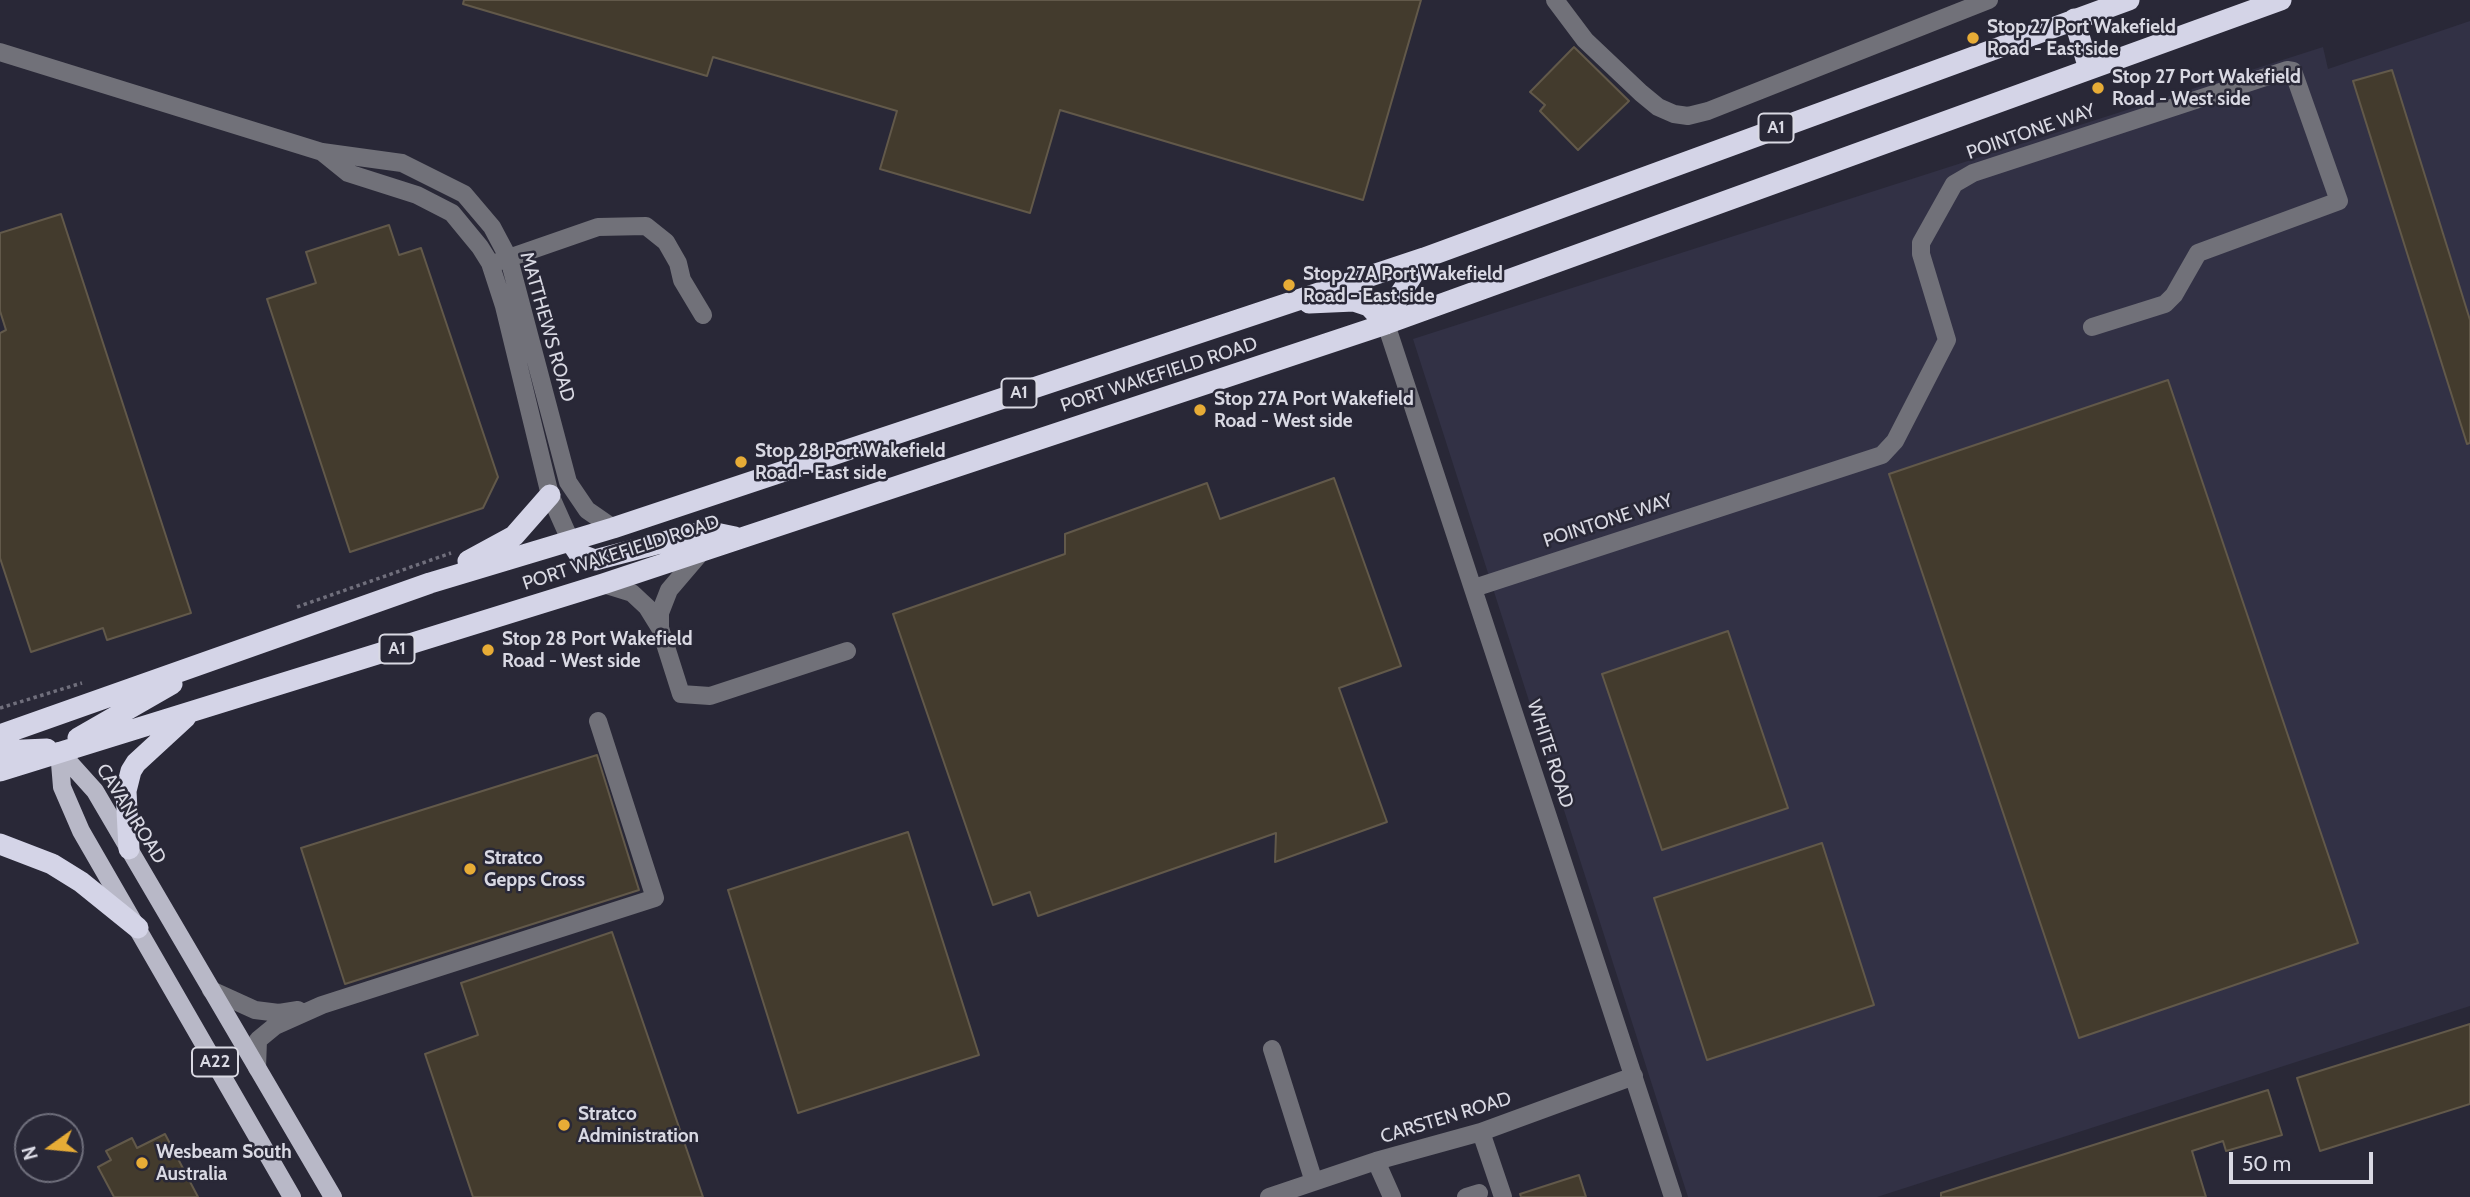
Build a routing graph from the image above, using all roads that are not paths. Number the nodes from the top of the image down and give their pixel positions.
1 (1555, 0) edge
2 (1989, 0) edge
3 (2129, 0) edge
4 (2281, 0) edge
5 (2074, 19) junction
6 (0, 52) edge
7 (2089, 69) junction
8 (323, 152) junction
9 (1424, 258) junction
10 (509, 259) junction
11 (490, 263) junction
12 (1292, 303) junction
13 (703, 315) dead end
14 (1386, 324) junction
15 (2092, 327) dead end
16 (550, 495) junction
17 (613, 528) junction
18 (740, 537) junction
19 (571, 542) junction
20 (704, 549) junction
21 (430, 583) junction
22 (603, 584) junction
23 (1474, 588) junction
24 (660, 628) junction
25 (240, 648) junction
26 (847, 652) dead end
27 (190, 713) junction
28 (598, 721) dead end
29 (0, 735) edge
30 (0, 751) edge
31 (59, 751) junction
32 (0, 771) edge
33 (0, 844) edge
34 (129, 849) junction
35 (138, 928) junction
36 (211, 990) junction
37 (322, 1005) junction
38 (1272, 1049) dead end
39 (257, 1068) junction
40 (1634, 1076) junction
41 (1481, 1132) junction
42 (1376, 1161) junction
43 (1314, 1182) junction
44 (292, 1197) edge
45 (333, 1197) edge
46 (1269, 1197) edge
47 (1392, 1197) edge
48 (1503, 1197) edge
49 (1673, 1197) edge

1 - 2 street
3 - 5 highway, PORT WAKEFIELD ROAD / A1
4 - 7 highway, PORT WAKEFIELD ROAD / A1
5 - 7 highway
5 - 9 highway, PORT WAKEFIELD ROAD / A1
6 - 8 street, MATTHEWS ROAD
7 - 14 highway, PORT WAKEFIELD ROAD / A1
8 - 10 street, MATTHEWS ROAD
8 - 11 street, MATTHEWS ROAD
9 - 12 highway, PORT WAKEFIELD ROAD / A1
9 - 14 highway
10 - 11 street
10 - 13 street
10 - 17 street, MATTHEWS ROAD
11 - 16 street, MATTHEWS ROAD
12 - 14 highway
12 - 17 highway, PORT WAKEFIELD ROAD / A1
14 - 18 highway, PORT WAKEFIELD ROAD / A1
14 - 23 street, WHITE ROAD
15 - 23 street, POINTONE WAY
16 - 19 street, MATTHEWS ROAD
16 - 21 highway
17 - 19 highway, PORT WAKEFIELD ROAD / A1
18 - 19 highway
18 - 20 highway, PORT WAKEFIELD ROAD / A1
19 - 21 highway, PORT WAKEFIELD ROAD / A1
20 - 22 highway, PORT WAKEFIELD ROAD / A1
20 - 24 street
21 - 25 highway, PORT WAKEFIELD ROAD / A1
22 - 24 street
22 - 27 highway, PORT WAKEFIELD ROAD / A1
23 - 40 street, WHITE ROAD
24 - 26 street
25 - 29 highway, PORT WAKEFIELD ROAD / A1
25 - 31 highway
27 - 31 highway, PORT WAKEFIELD ROAD / A1
27 - 34 highway
28 - 37 street
30 - 31 highway
31 - 32 highway, PORT WAKEFIELD ROAD / A1
31 - 34 main road, CAVAN ROAD / A22
31 - 35 main road
33 - 35 highway
34 - 36 main road, CAVAN ROAD / A22
35 - 44 main road, A22
36 - 37 street
36 - 39 main road, CAVAN ROAD / A22
37 - 39 street
38 - 43 street
39 - 45 main road, CAVAN ROAD / A22
40 - 41 street, CARSTEN ROAD
40 - 49 street, WHITE ROAD
41 - 42 street, CARSTEN ROAD
41 - 48 street
42 - 43 street, CARSTEN ROAD
42 - 47 street
43 - 46 street, CARSTEN ROAD

